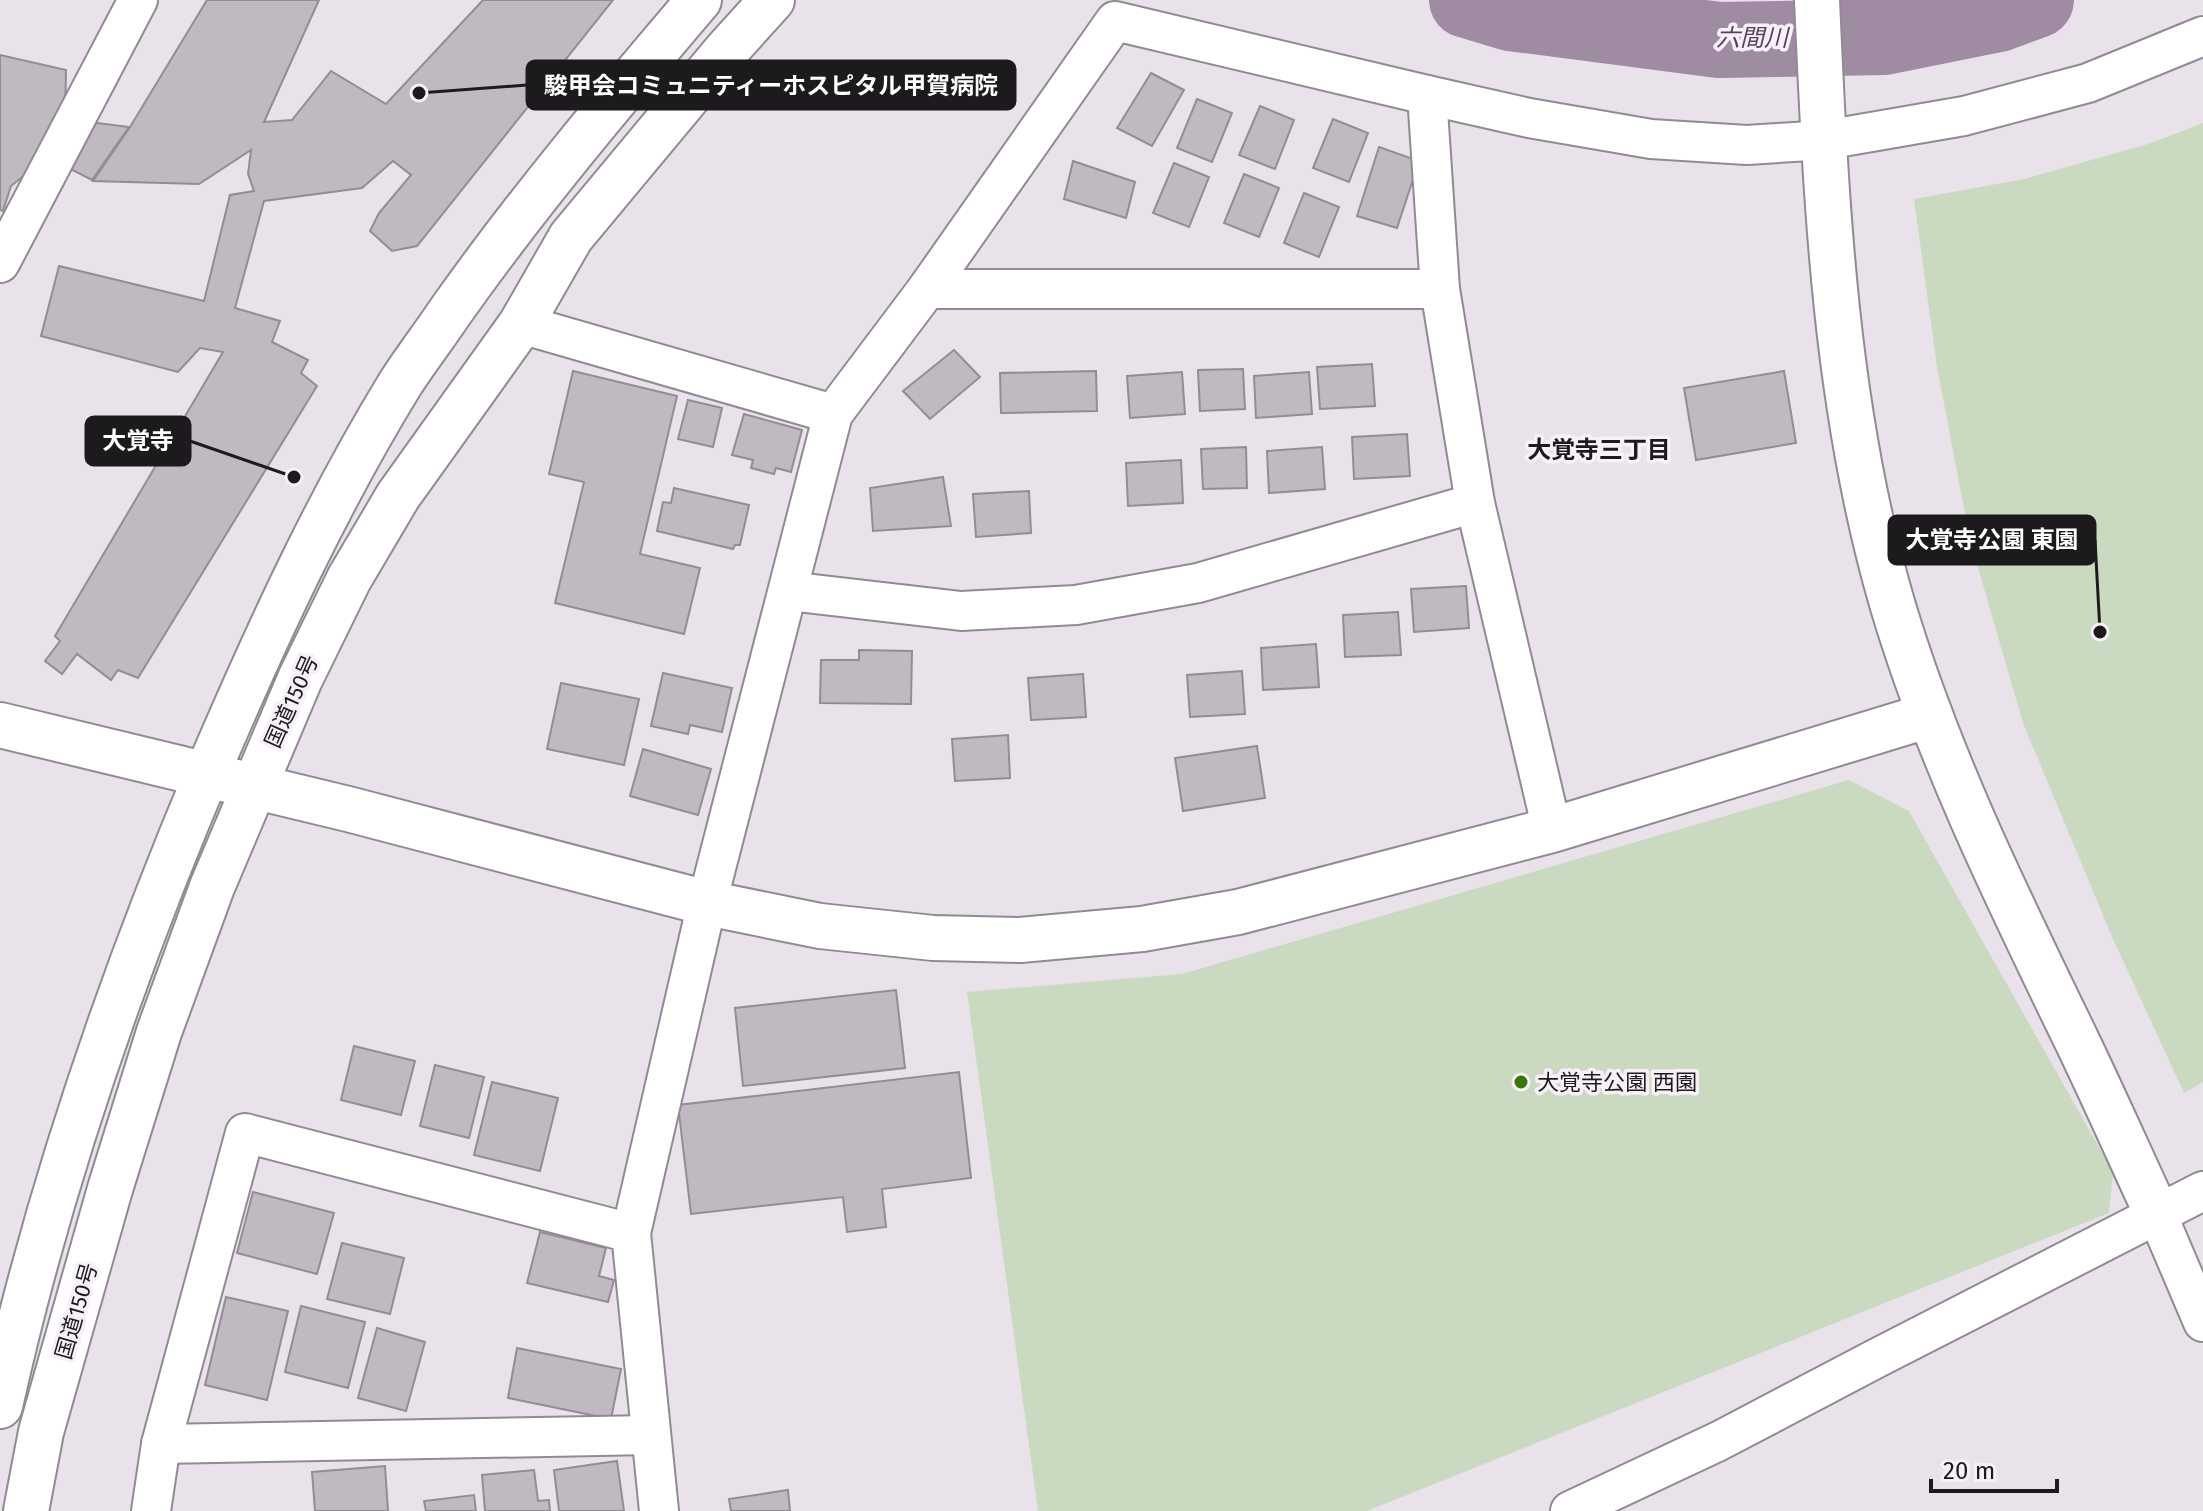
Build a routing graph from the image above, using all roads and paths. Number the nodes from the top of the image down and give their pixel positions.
1 (138, 0) edge
2 (699, 0) edge
3 (772, 0) edge
4 (1817, 0) edge
5 (2203, 36) edge
6 (1427, 95) junction
7 (1824, 127) junction
8 (0, 263) edge
9 (927, 289) junction
10 (1440, 289) junction
11 (521, 324) junction
12 (833, 414) junction
13 (1475, 503) junction
14 (788, 591) junction
15 (1930, 715) junction
16 (0, 725) edge
17 (207, 775) junction
18 (253, 786) junction
19 (1552, 830) junction
20 (707, 903) junction
21 (2203, 1191) edge
22 (2162, 1226) junction
23 (631, 1233) junction
24 (2203, 1322) edge
25 (0, 1406) edge
26 (651, 1435) junction
27 (161, 1444) junction
28 (26, 1511) edge
29 (151, 1511) edge
30 (659, 1511) edge
31 (1570, 1511) edge

1 - 8 street
2 - 17 main road
3 - 11 main road, 国道150号
4 - 7 main road
5 - 7 street
6 - 7 street
6 - 9 street
6 - 10 street
7 - 15 main road
9 - 10 street
9 - 12 street
10 - 13 street
11 - 12 street
11 - 18 main road, 国道150号
12 - 14 street
13 - 14 street
13 - 19 street
14 - 20 street
15 - 19 main road
15 - 22 main road
16 - 17 main road
17 - 18 main road
17 - 25 main road
18 - 20 main road
18 - 28 main road, 国道150号
19 - 20 main road
20 - 23 street
21 - 22 street
22 - 24 street
22 - 31 street
23 - 26 street
23 - 27 street
26 - 27 street
26 - 30 street
27 - 29 street

